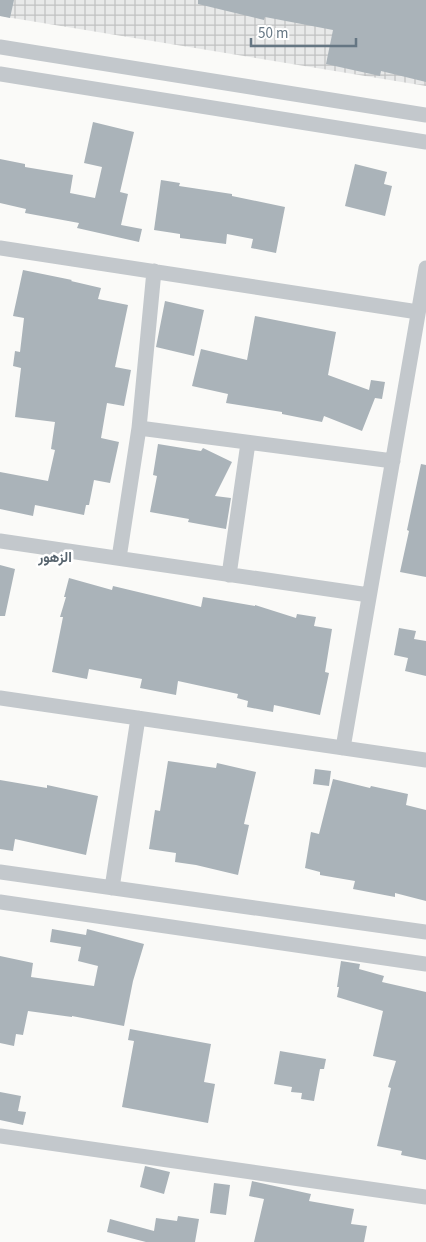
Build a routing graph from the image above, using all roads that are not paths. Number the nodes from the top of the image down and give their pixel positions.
1 (0, 47) edge
2 (0, 74) edge
3 (426, 115) edge
4 (426, 142) edge
5 (0, 249) edge
6 (426, 268) edge
7 (154, 271) junction
8 (418, 312) junction
9 (139, 428) junction
10 (248, 443) junction
11 (392, 461) junction
12 (0, 541) edge
13 (118, 558) junction
14 (229, 575) junction
15 (369, 595) junction
16 (0, 698) edge
17 (138, 718) junction
18 (343, 748) junction
19 (426, 760) edge
20 (0, 872) edge
21 (112, 888) junction
22 (0, 902) edge
23 (426, 932) edge
24 (426, 964) edge
25 (0, 1136) edge
26 (426, 1197) edge

1 - 3 street
2 - 4 street
5 - 7 street
6 - 8 street
7 - 8 street
7 - 9 street
8 - 11 street
9 - 10 street
9 - 13 street
10 - 11 street
10 - 14 street
11 - 15 street
12 - 13 street
13 - 14 street
14 - 15 street
15 - 18 street
16 - 17 street
17 - 18 street
17 - 21 street
18 - 19 street
20 - 21 street
21 - 23 street
22 - 24 street
25 - 26 street

